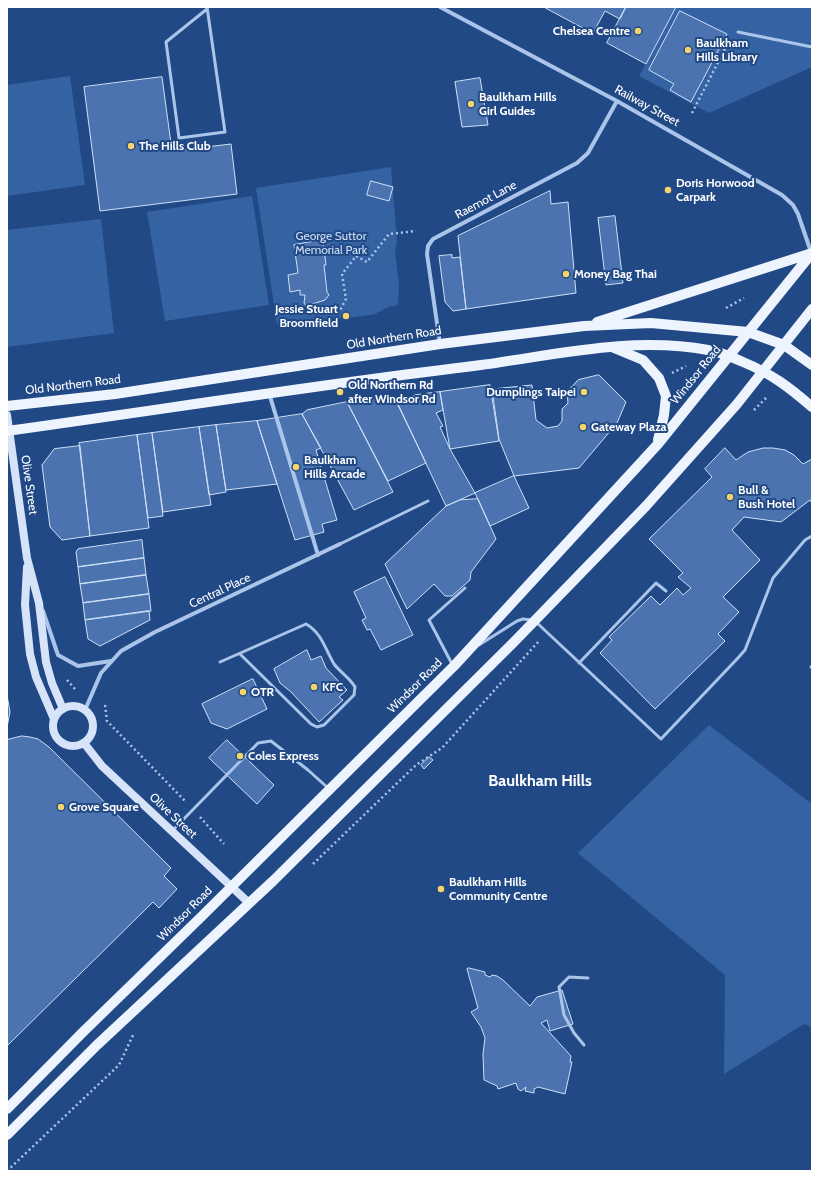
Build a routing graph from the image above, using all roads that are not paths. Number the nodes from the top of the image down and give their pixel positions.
1 (440, 7) edge
2 (207, 8) edge
3 (738, 32) road end
4 (812, 47) edge
5 (617, 101) junction
6 (812, 253) edge
7 (812, 309) edge
8 (584, 326) junction
9 (748, 332) junction
10 (440, 344) junction
11 (784, 345) junction
12 (611, 346) junction
13 (729, 356) junction
14 (812, 365) edge
15 (763, 370) junction
16 (269, 393) junction
17 (7, 406) edge
18 (812, 408) edge
19 (7, 415) edge
20 (8, 431) edge
21 (658, 444) junction
22 (428, 501) dead end
23 (812, 536) edge
24 (340, 544) joint
25 (318, 555) junction
26 (27, 558) junction
27 (465, 588) dead end
28 (666, 591) dead end
29 (39, 603) junction
30 (534, 620) junction
31 (240, 654) junction
32 (112, 661) junction
33 (220, 662) dead end
34 (579, 663) junction
35 (454, 666) junction
36 (63, 709) junction
37 (85, 710) junction
38 (54, 719) junction
39 (84, 743) junction
40 (329, 790) junction
41 (172, 831) junction
42 (231, 886) junction
43 (249, 903) junction
44 (588, 978) dead end
45 (584, 1045) dead end
46 (7, 1109) edge
47 (7, 1135) edge

1 - 5 street, Railway Street
2 - 2 lane
3 - 4 lane
5 - 6 street, Railway Street
5 - 10 street, Raemot Lane
6 - 8 main road
6 - 9 main road, Windsor Road
7 - 11 main road
8 - 9 main road, Old Northern Road
8 - 10 main road, Old Northern Road
9 - 11 main road, Old Northern Road
9 - 13 main road, Windsor Road
10 - 17 main road, Old Northern Road
11 - 14 main road, Old Northern Road
11 - 15 main road
12 - 13 main road
12 - 16 main road
12 - 21 main road
13 - 15 main road
13 - 21 main road, Windsor Road
15 - 18 main road
15 - 30 main road
16 - 20 main road
16 - 25 street
19 - 20 street, Olive Street
20 - 26 street, Olive Street
21 - 35 main road, Windsor Road
22 - 24 lane
23 - 34 lane
24 - 25 street, Central Place
25 - 32 street, Central Place
26 - 29 street, Olive Street
26 - 38 street, Olive Street
27 - 35 lane
28 - 34 lane
29 - 32 street
29 - 36 street, Olive Street
30 - 34 lane
30 - 35 lane
30 - 43 main road
31 - 31 lane
31 - 33 lane
32 - 37 street, Central Place
35 - 40 main road, Windsor Road
36 - 37 street
36 - 38 street
37 - 39 street
38 - 39 street
39 - 41 street, Olive Street
40 - 41 lane
40 - 42 main road, Windsor Road
41 - 42 street, Olive Street
42 - 43 street, Olive Street
42 - 46 main road, Windsor Road
43 - 47 main road
44 - 45 lane

